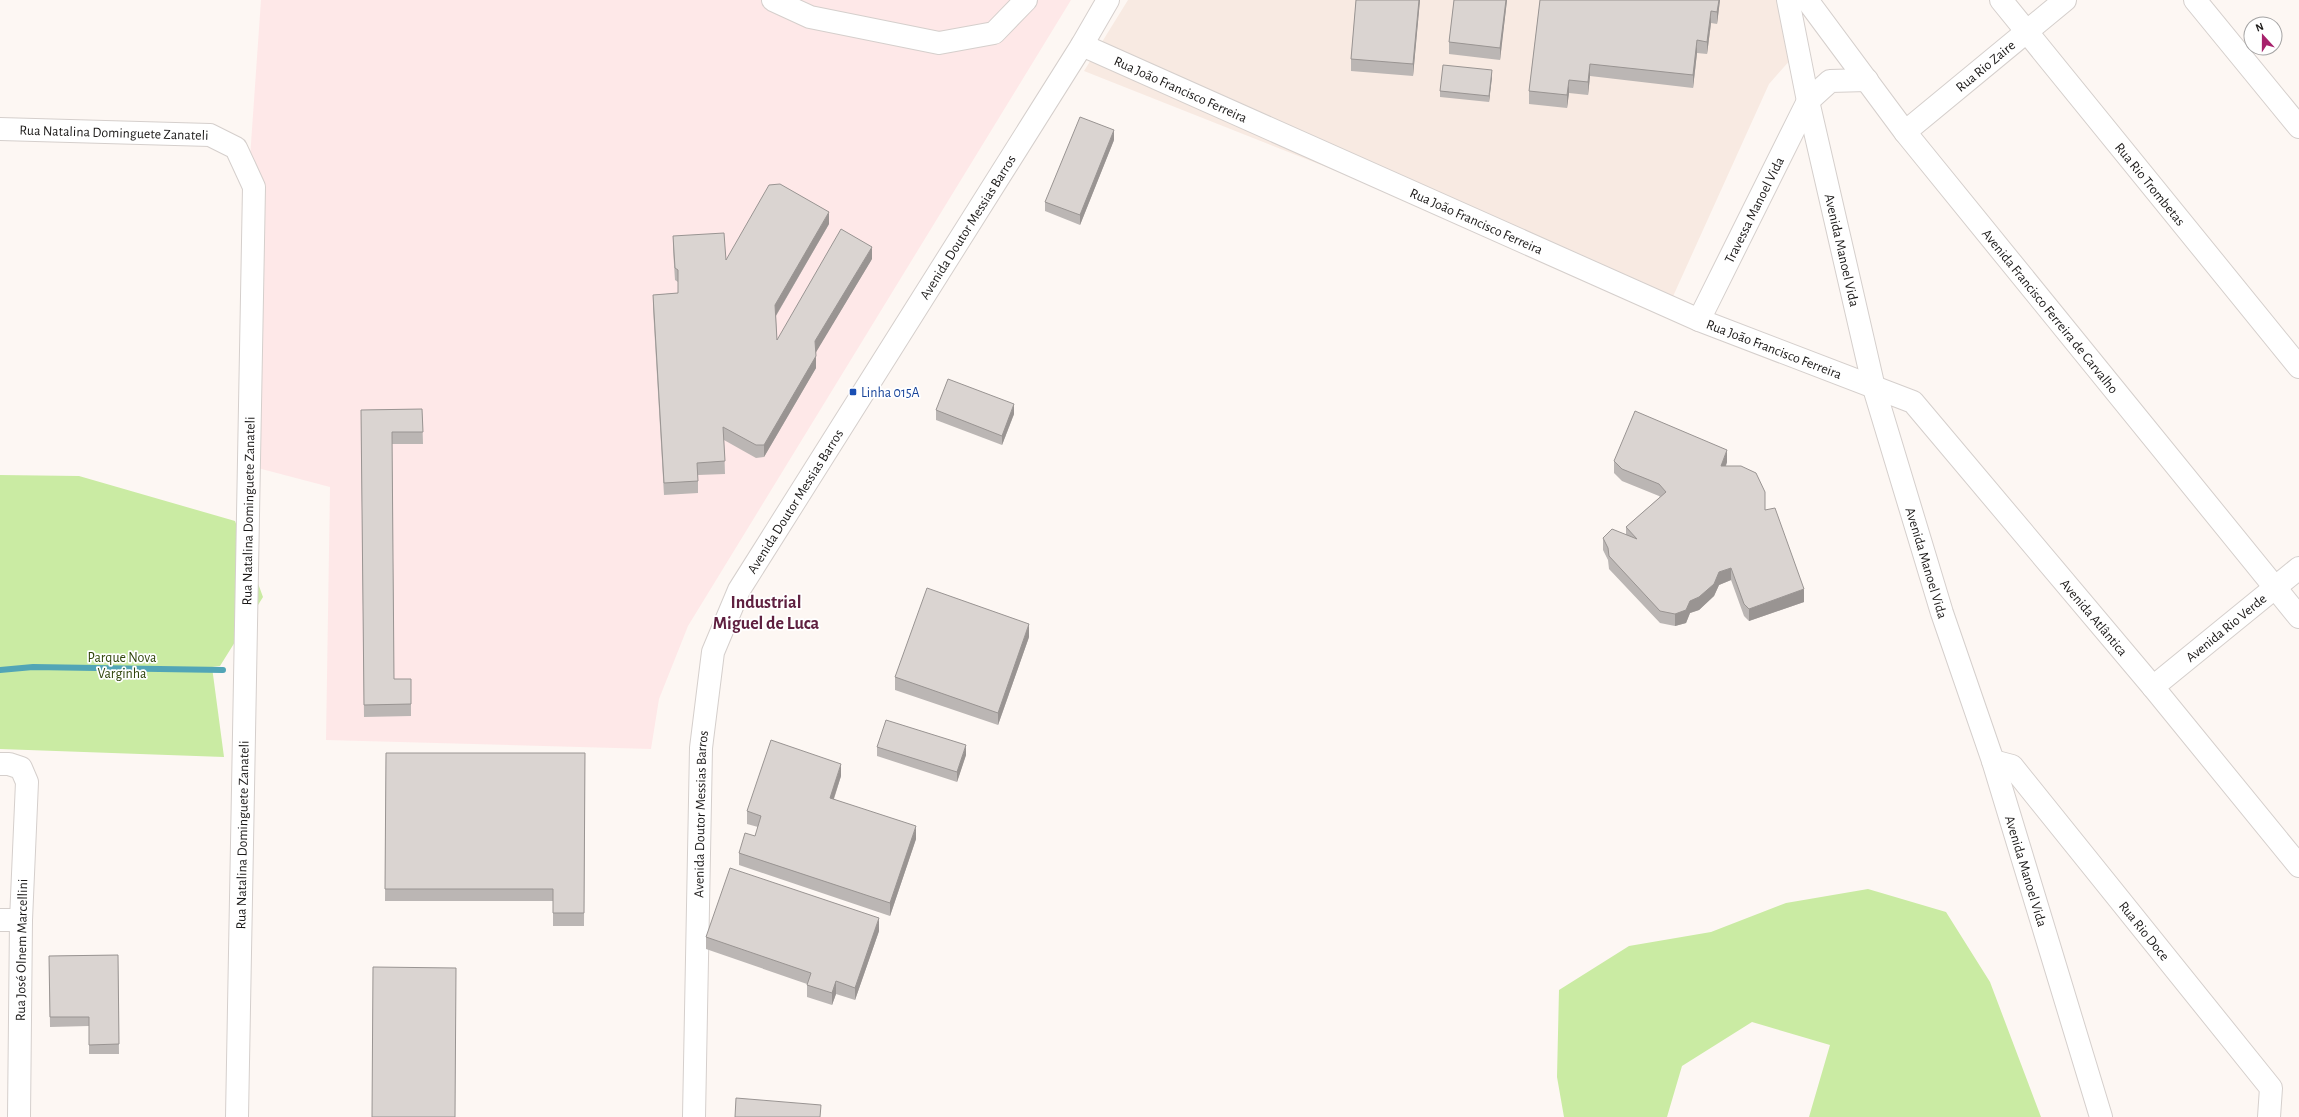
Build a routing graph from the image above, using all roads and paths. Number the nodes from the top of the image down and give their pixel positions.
1 (773, 0) edge
2 (1026, 0) edge
3 (1108, 0) edge
4 (1788, 0) edge
5 (1807, 0) edge
6 (2001, 0) edge
7 (2065, 0) edge
8 (2195, 0) edge
9 (2027, 31) junction
10 (1082, 45) junction
11 (1867, 80) junction
12 (1808, 101) junction
13 (2299, 127) edge
14 (0, 128) edge
15 (1905, 132) junction
16 (1699, 320) junction
17 (2299, 368) edge
18 (1874, 388) junction
19 (2299, 568) edge
20 (2276, 588) junction
21 (2299, 617) edge
22 (2153, 687) junction
23 (1993, 761) junction
24 (0, 764) edge
25 (2299, 866) edge
26 (10, 920) edge
27 (10, 1082) edge
28 (19, 1117) edge
29 (237, 1117) edge
30 (694, 1117) edge
31 (2100, 1117) edge
32 (2269, 1117) edge

1 - 2 street
3 - 10 street, Avenida Doutor Messias Barros
4 - 12 street, Avenida Manoel Vida
5 - 11 street, Avenida Francisco Ferreira de Carvalho
6 - 9 street, Rua Rio Trombetas
7 - 9 street, Rua Rio Zaire
8 - 13 street
9 - 15 street, Rua Rio Zaire
9 - 17 street, Rua Rio Trombetas
10 - 16 street, Rua João Francisco Ferreira
10 - 30 street, Avenida Doutor Messias Barros
11 - 12 street
11 - 15 street, Avenida Francisco Ferreira de Carvalho
12 - 16 street, Travessa Manoel Vida
12 - 18 street, Avenida Manoel Vida
14 - 29 street, Rua Natalina Dominguete Zanateli
15 - 20 street, Avenida Francisco Ferreira de Carvalho
16 - 18 street, Rua João Francisco Ferreira
18 - 22 street, Avenida Atlântica
18 - 23 street, Avenida Manoel Vida
19 - 20 street, Avenida Rio Verde
20 - 21 street, Avenida Francisco Ferreira de Carvalho
20 - 22 street, Avenida Rio Verde
22 - 25 street, Avenida Atlântica
23 - 31 street, Avenida Manoel Vida
23 - 32 street, Rua Rio Doce
24 - 26 street, Rua José Olnem Marcellini
26 - 27 street, Rua José Olnem Marcellini
27 - 28 street, Rua José Olnem Marcellini

